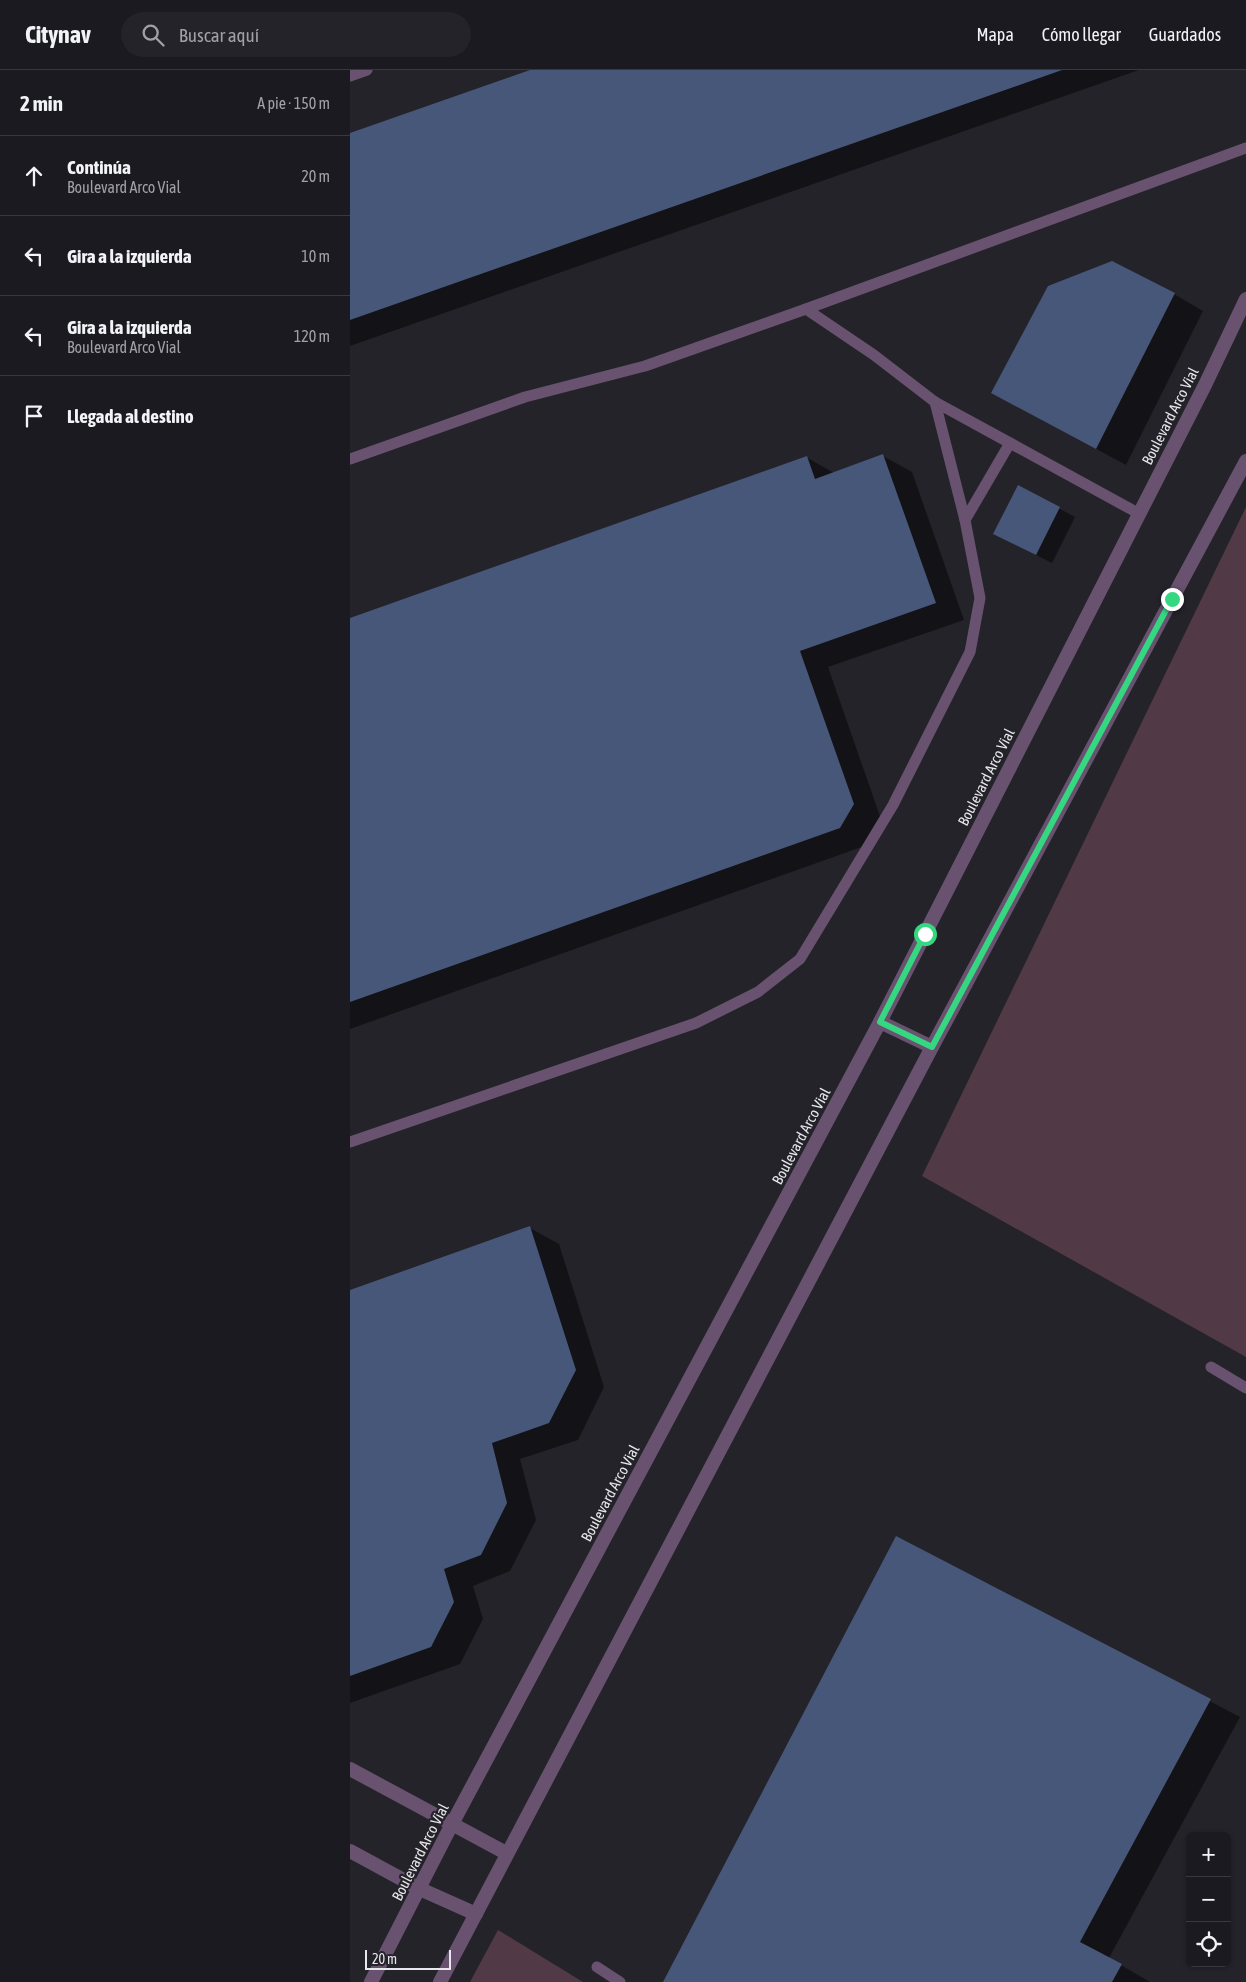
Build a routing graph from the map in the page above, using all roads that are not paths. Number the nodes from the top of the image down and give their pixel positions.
1 (367, 70) edge
2 (350, 76) edge
3 (1246, 148) edge
4 (1246, 299) edge
5 (806, 310) junction
6 (935, 402) junction
7 (1010, 443) junction
8 (350, 459) edge
9 (1246, 461) edge
10 (1138, 513) junction
11 (965, 520) junction
12 (880, 1022) junction
13 (932, 1047) junction
14 (350, 1142) edge
15 (1211, 1368) dead end
16 (1246, 1388) edge
17 (350, 1769) edge
18 (452, 1824) junction
19 (350, 1851) edge
20 (506, 1853) junction
21 (420, 1888) junction
22 (476, 1914) junction
23 (597, 1967) dead end
24 (371, 1982) edge
25 (440, 1982) edge
26 (620, 1982) edge

1 - 2 lane
3 - 5 lane
4 - 10 street, Boulevard Arco Vial
5 - 6 lane
5 - 8 lane
6 - 7 lane
6 - 11 lane
7 - 10 lane
7 - 11 lane
9 - 13 street
10 - 12 street, Boulevard Arco Vial
11 - 14 lane
12 - 13 street
12 - 18 street, Boulevard Arco Vial
13 - 20 street
15 - 16 lane
17 - 18 street
18 - 20 street
18 - 21 street, Boulevard Arco Vial
19 - 21 street
20 - 22 street
21 - 22 street
21 - 24 street, Boulevard Arco Vial
22 - 25 street
23 - 26 lane

